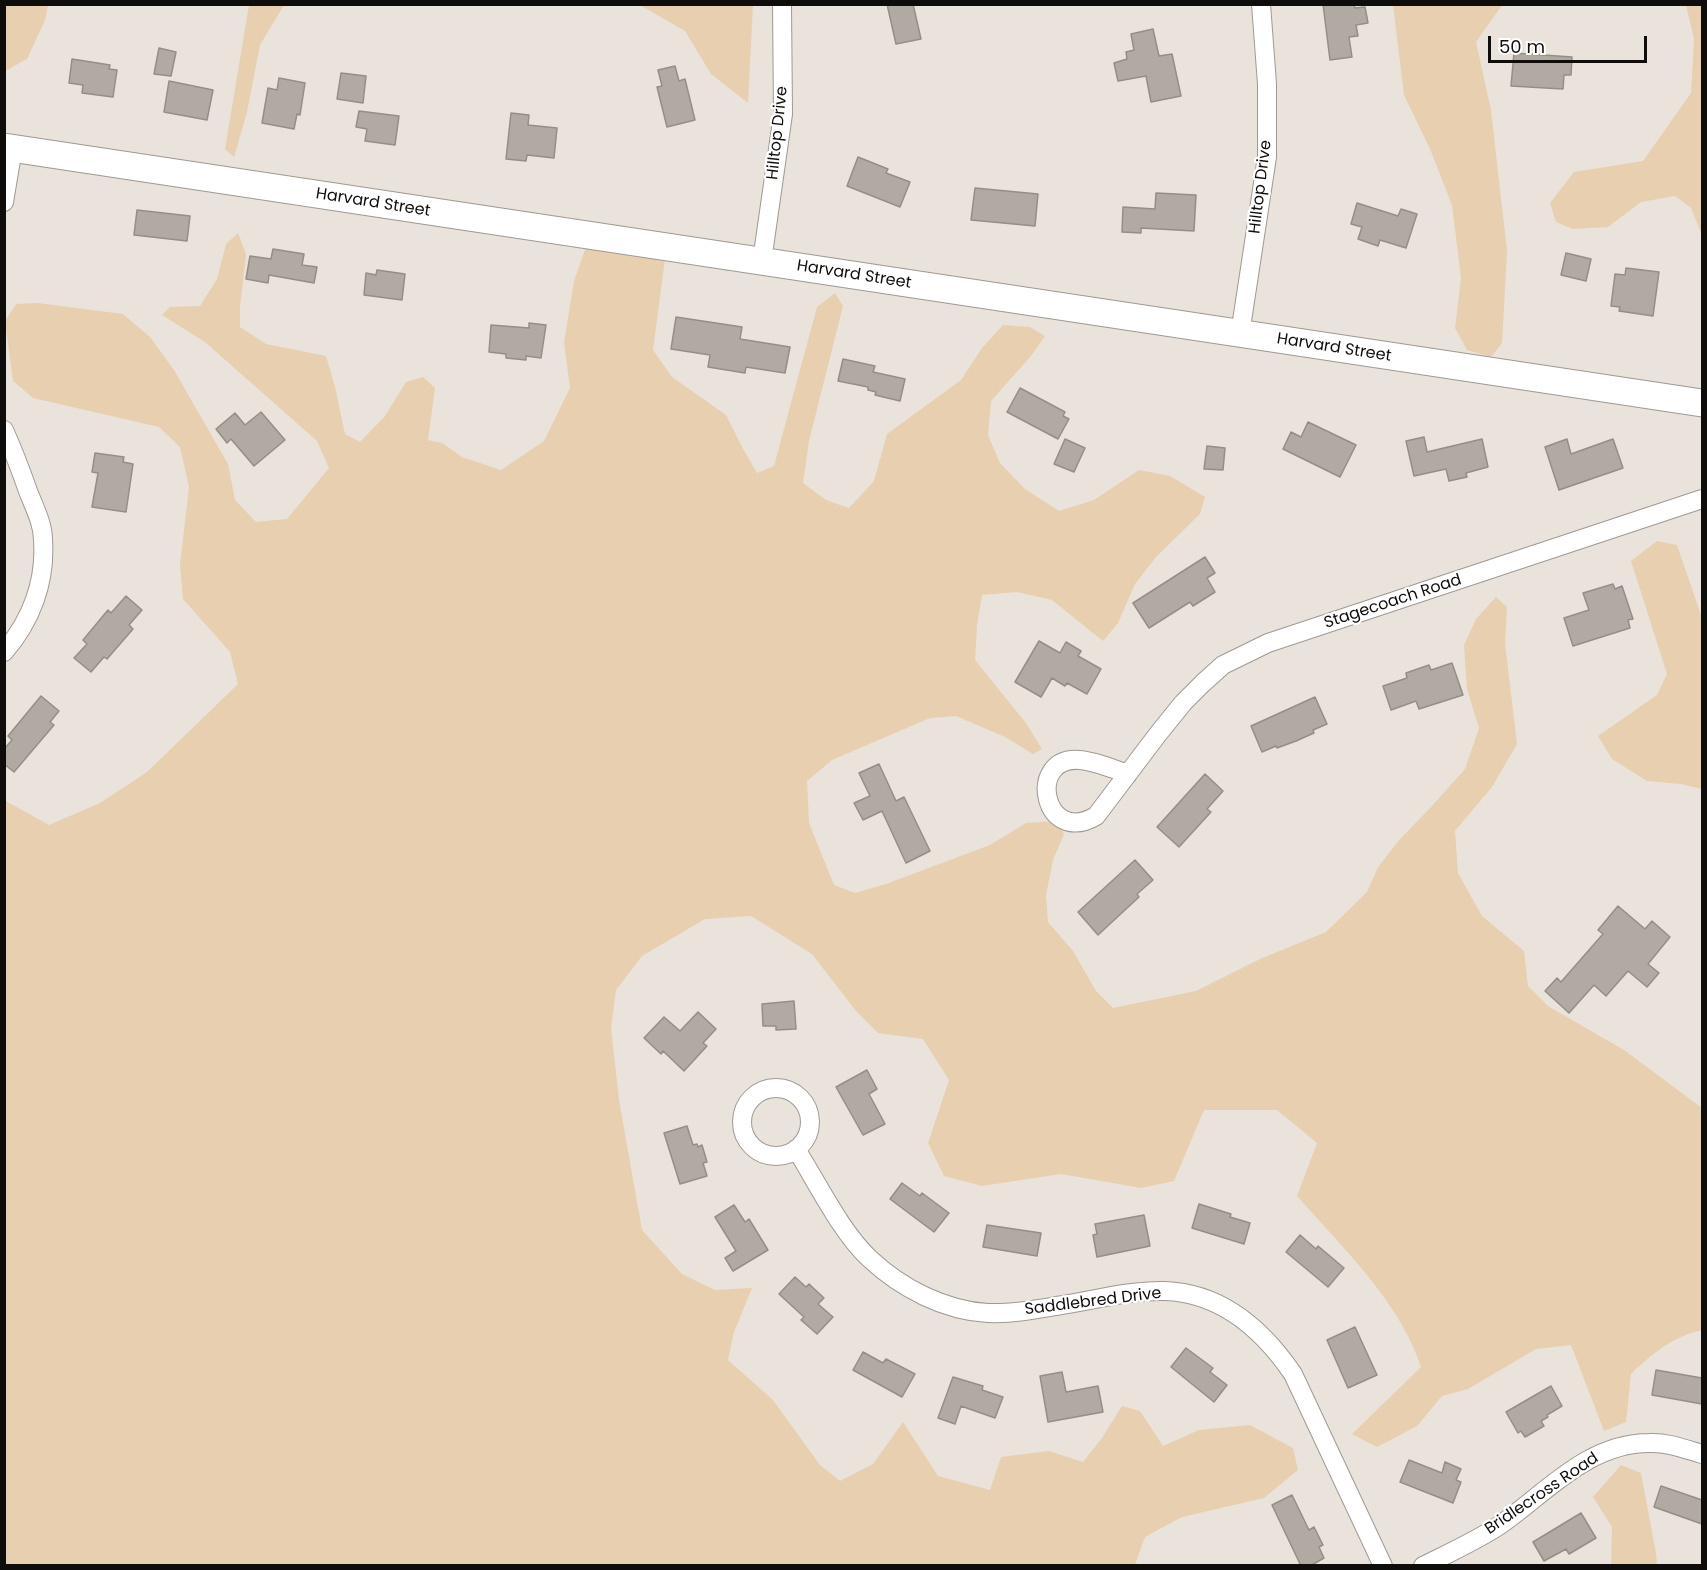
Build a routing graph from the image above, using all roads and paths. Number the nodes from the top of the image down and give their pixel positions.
1 (782, 4) edge
2 (1261, 4) edge
3 (9, 148) edge
4 (4, 202) edge
5 (762, 261) junction
6 (1240, 334) junction
7 (1702, 404) edge
8 (4, 430) edge
9 (1702, 499) edge
10 (4, 652) edge
11 (1128, 774) dead end
12 (796, 1149) dead end
13 (1702, 1454) edge
14 (1383, 1566) edge
15 (1423, 1566) edge

1 - 5 street, Hilltop Drive
2 - 6 street, Hilltop Drive
3 - 4 street
3 - 5 main road, Harvard Street
5 - 6 main road, Harvard Street
6 - 7 main road, Harvard Street
8 - 10 street
9 - 11 street, Stagecoach Road
12 - 14 street, Saddlebred Drive
13 - 15 street, Bridlecross Road

